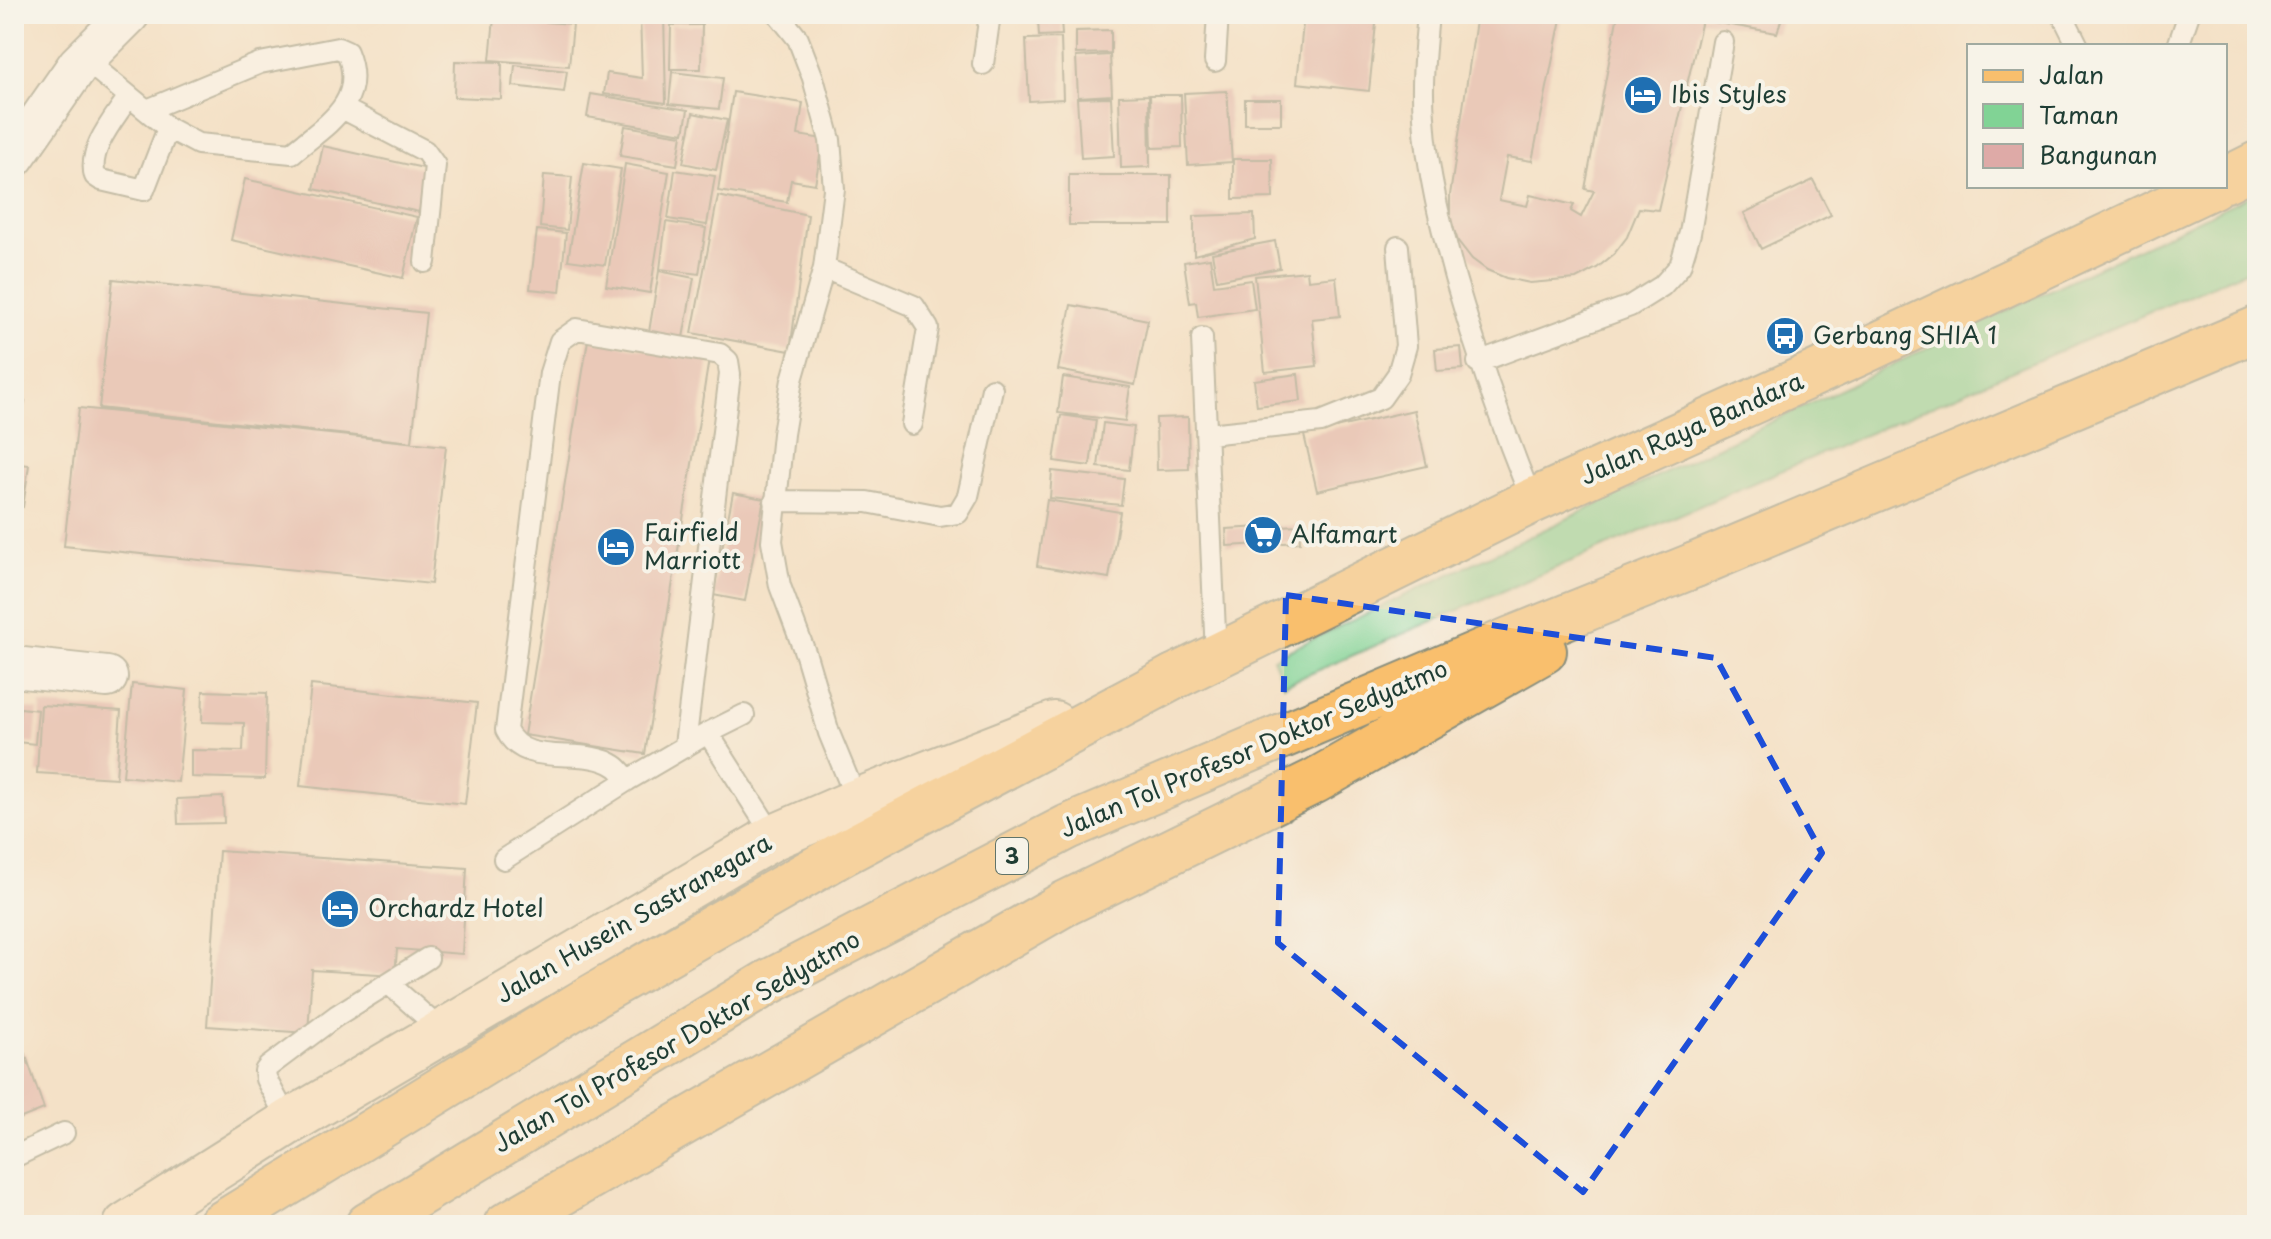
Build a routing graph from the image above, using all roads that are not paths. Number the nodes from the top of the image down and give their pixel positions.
1 (92, 14) edge
2 (129, 14) edge
3 (778, 14) edge
4 (990, 14) edge
5 (1218, 14) edge
6 (1428, 14) edge
7 (2062, 14) edge
8 (2189, 14) edge
9 (1723, 42) dead end
10 (2077, 44) edge
11 (2179, 44) edge
12 (1215, 61) dead end
13 (81, 62) junction
14 (983, 64) dead end
15 (129, 96) junction
16 (344, 109) junction
17 (147, 110) junction
18 (168, 128) junction
19 (14, 157) edge
20 (2257, 164) edge
21 (2227, 179) edge
22 (2207, 188) edge
23 (1398, 247) dead end
24 (425, 262) dead end
25 (824, 268) junction
26 (2257, 329) edge
27 (1202, 338) dead end
28 (1478, 362) junction
29 (992, 389) dead end
30 (912, 424) dead end
31 (1208, 434) junction
32 (775, 501) junction
33 (1532, 501) junction
34 (1695, 565) junction
35 (1216, 655) junction
36 (14, 667) edge
37 (107, 677) dead end
38 (1174, 677) junction
39 (744, 715) dead end
40 (708, 733) junction
41 (685, 745) junction
42 (628, 780) junction
43 (857, 801) junction
44 (774, 837) junction
45 (504, 859) dead end
46 (428, 958) dead end
47 (388, 983) junction
48 (443, 1032) junction
49 (289, 1122) junction
50 (64, 1133) dead end
51 (14, 1157) edge
52 (126, 1225) edge
53 (220, 1225) edge
54 (368, 1225) edge
55 (506, 1225) edge

1 - 13 street
2 - 13 street
3 - 25 lane
4 - 14 lane
5 - 12 lane
6 - 28 lane
7 - 10 lane
8 - 11 lane
9 - 28 lane
13 - 15 lane
13 - 19 street
15 - 17 lane
15 - 18 lane
16 - 17 lane
16 - 18 lane
16 - 24 lane
17 - 18 lane
20 - 21 main road
22 - 33 main road, Jalan Raya Bandara
23 - 31 lane
25 - 30 lane
25 - 32 lane
26 - 34 main road
27 - 31 lane
28 - 33 lane
29 - 32 lane
31 - 35 lane
32 - 43 lane
33 - 35 main road, Jalan Raya Bandara
34 - 54 main road, Jalan Tol Profesor Doktor Sedyatmo / 3
34 - 55 main road
35 - 38 main road, Jalan Raya Bandara
36 - 37 street
38 - 43 main road, Jalan Husein Sastranegara
38 - 53 main road
39 - 40 lane
40 - 41 lane
40 - 44 lane
41 - 42 lane
41 - 42 lane
42 - 45 lane
43 - 44 main road, Jalan Husein Sastranegara
44 - 48 main road, Jalan Husein Sastranegara
46 - 47 lane
47 - 48 lane
47 - 49 lane
48 - 49 main road, Jalan Husein Sastranegara
49 - 52 main road, Jalan Husein Sastranegara
50 - 51 lane

